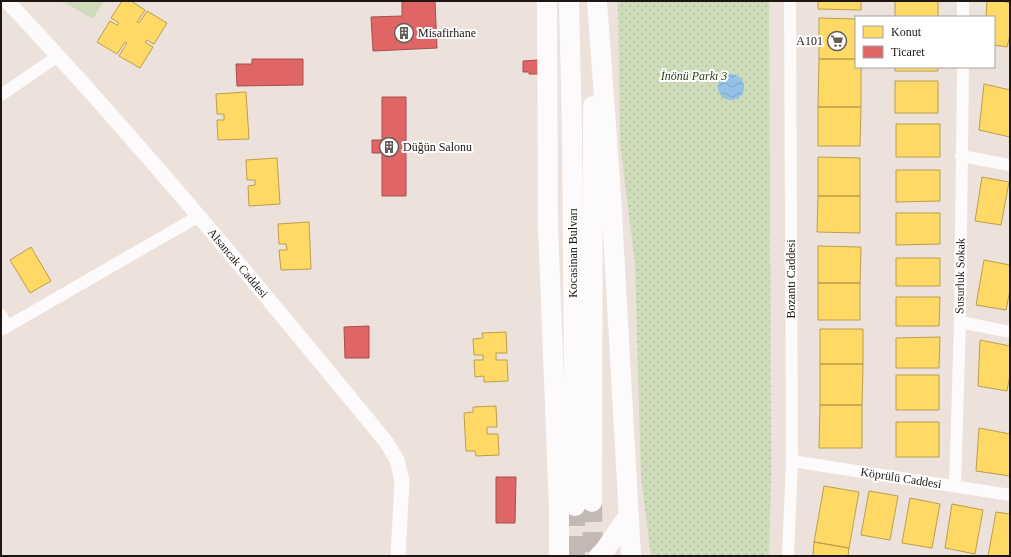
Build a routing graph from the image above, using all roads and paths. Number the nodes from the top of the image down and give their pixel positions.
1 (6, 1) edge
2 (548, 1) edge
3 (566, 1) edge
4 (569, 1) edge
5 (593, 1) edge
6 (597, 1) edge
7 (790, 1) edge
8 (963, 1) edge
9 (963, 16) edge
10 (58, 56) junction
11 (962, 68) edge
12 (1, 95) edge
13 (961, 156) junction
14 (1010, 165) edge
15 (199, 216) junction
16 (548, 226) junction
17 (1, 315) edge
18 (960, 322) junction
19 (4, 328) edge
20 (1010, 332) edge
21 (792, 461) junction
22 (955, 486) junction
23 (1010, 495) edge
24 (575, 506) junction
25 (629, 515) junction
26 (398, 556) edge
27 (547, 556) edge
28 (559, 556) edge
29 (573, 556) edge
30 (599, 556) edge
31 (631, 556) edge
32 (643, 556) edge
33 (788, 556) edge

1 - 10 street, Alsancak Caddesi
2 - 16 highway
3 - 16 highway
4 - 24 highway, Kocasinan Bulvarı
5 - 24 highway, Kocasinan Bulvarı
6 - 25 highway
7 - 21 street, Bozantı Caddesi
8 - 9 street
10 - 12 street
10 - 15 street, Alsancak Caddesi
11 - 13 street, Susurluk Sokak
13 - 14 street
13 - 18 street, Susurluk Sokak
15 - 19 street
15 - 26 street, Alsancak Caddesi
16 - 24 highway
17 - 19 street
18 - 20 street
18 - 22 street, Susurluk Sokak
21 - 22 street, Köprülü Caddesi
21 - 33 street, Bozantı Caddesi
22 - 23 street, Köprülü Caddesi
24 - 27 highway
24 - 28 highway
24 - 29 highway
25 - 30 highway
25 - 31 highway
25 - 32 highway

